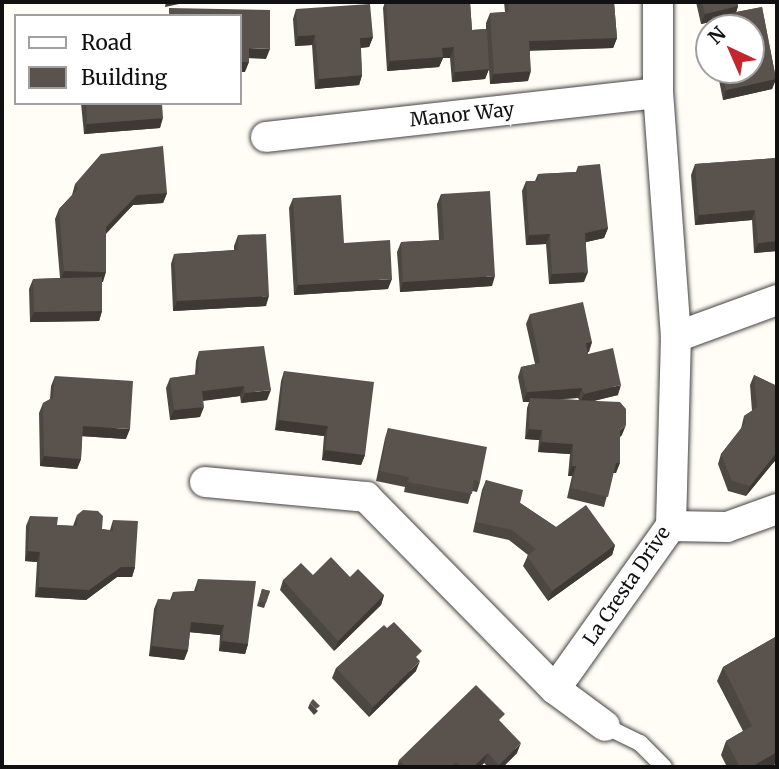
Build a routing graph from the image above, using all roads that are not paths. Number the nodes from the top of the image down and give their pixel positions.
1 (658, 2) edge
2 (658, 93) junction
3 (266, 137) dead end
4 (777, 300) edge
5 (676, 337) junction
6 (205, 482) dead end
7 (777, 509) edge
8 (671, 526) junction
9 (555, 689) junction
10 (605, 726) joint
11 (664, 767) edge

1 - 2 street, La Cresta Drive
2 - 3 street, Manor Way
2 - 5 street, La Cresta Drive
4 - 5 street
5 - 8 street, La Cresta Drive
6 - 9 street
7 - 8 street
8 - 9 street, La Cresta Drive
9 - 10 street
10 - 11 lane

